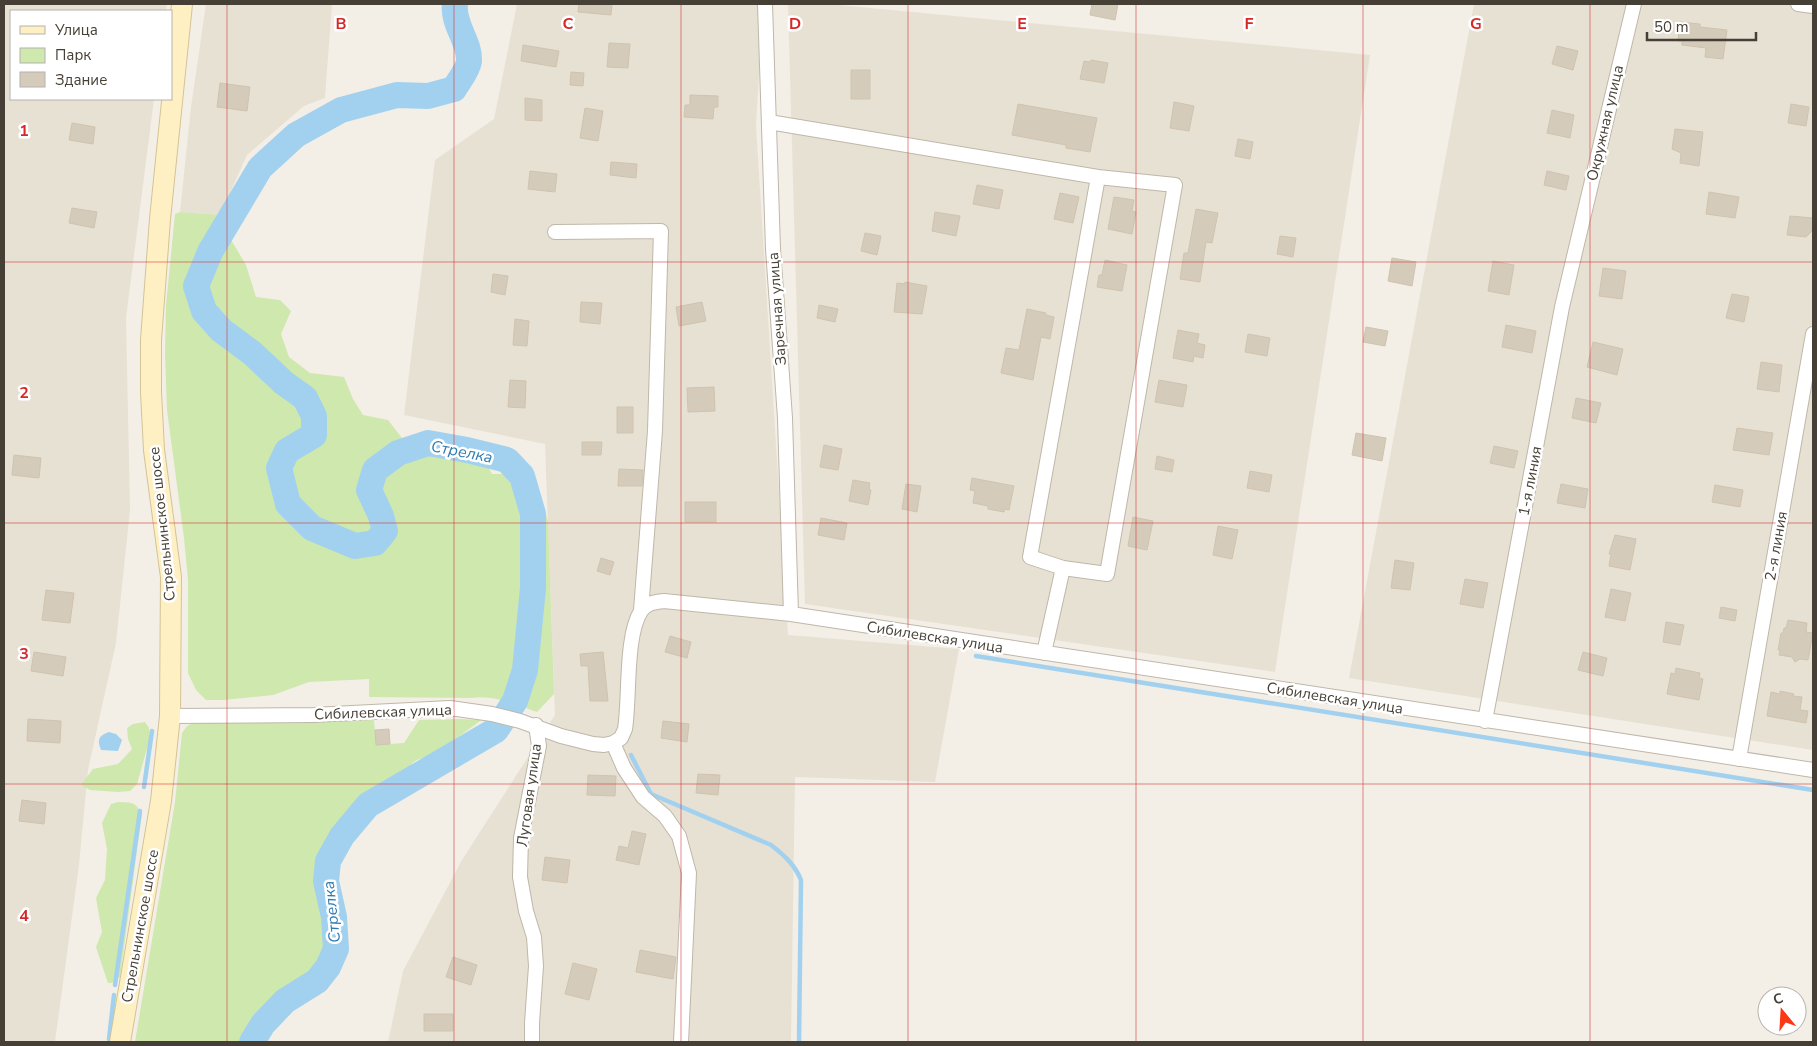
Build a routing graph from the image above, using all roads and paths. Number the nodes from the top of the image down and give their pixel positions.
1 (182, 4) edge
2 (765, 4) edge
3 (1634, 4) edge
4 (1798, 4) edge
5 (1813, 6) edge
6 (769, 122) junction
7 (1098, 177) junction
8 (555, 232) dead end
9 (1577, 242) joint
10 (1813, 334) edge
11 (1063, 568) junction
12 (641, 610) junction
13 (791, 614) junction
14 (1044, 653) junction
15 (170, 716) junction
16 (1485, 721) junction
17 (536, 725) junction
18 (613, 743) junction
19 (1739, 759) junction
20 (1813, 770) edge
21 (120, 1042) edge
22 (532, 1042) edge
23 (681, 1042) edge

1 - 15 main road, Стрельнинское шоссе
2 - 6 street, Заречная улица
3 - 9 street, Окружная улица
4 - 5 street
6 - 7 street
6 - 13 street, Заречная улица
7 - 11 street
7 - 11 street
8 - 12 street
9 - 16 street, 1-я линия
10 - 19 street, 2-я линия
11 - 14 street
12 - 13 street, Сибилевская улица
12 - 18 street
13 - 14 street, Сибилевская улица
14 - 16 street, Сибилевская улица
15 - 17 street, Сибилевская улица
15 - 21 main road, Стрельнинское шоссе
16 - 19 street, Сибилевская улица
17 - 18 street, Сибилевская улица
17 - 22 street, Луговая улица
18 - 23 street
19 - 20 street, Сибилевская улица

